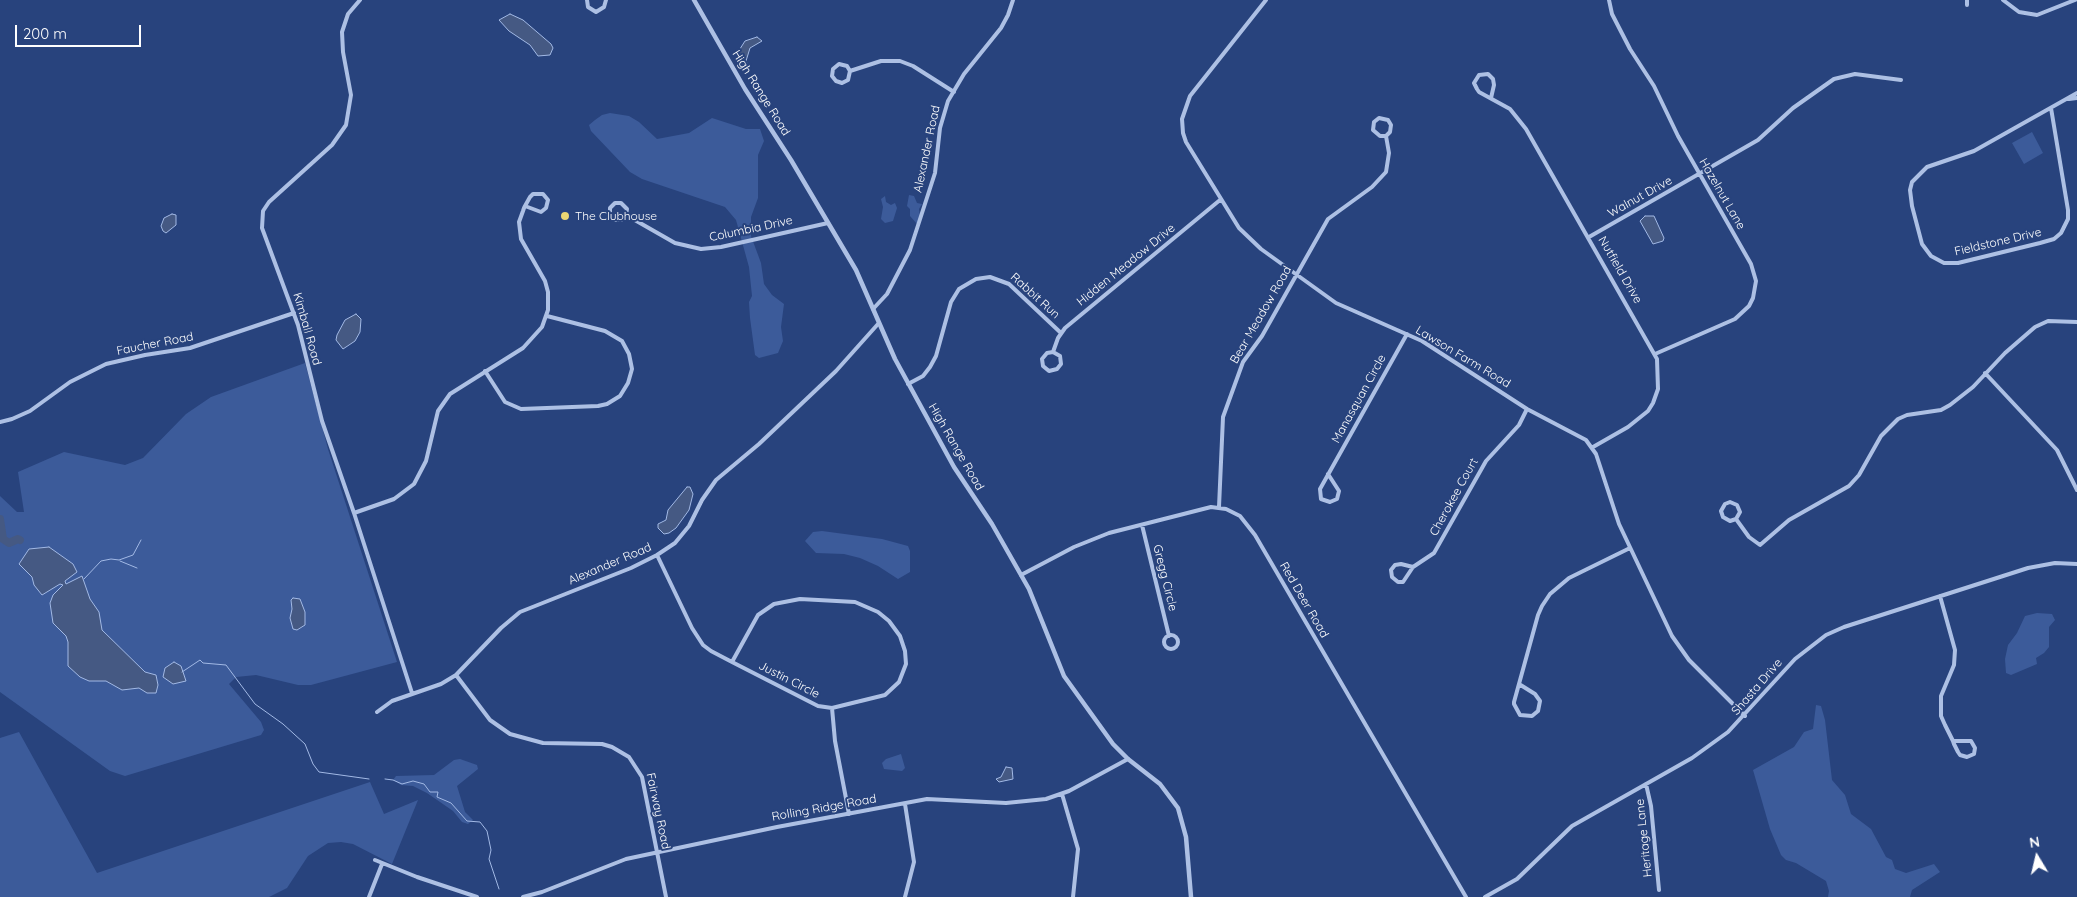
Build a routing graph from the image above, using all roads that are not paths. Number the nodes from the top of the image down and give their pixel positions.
1 (360, 0) edge
2 (587, 0) edge
3 (606, 0) edge
4 (694, 0) edge
5 (1013, 0) edge
6 (1266, 0) edge
7 (1608, 0) edge
8 (2004, 0) edge
9 (2075, 0) edge
10 (850, 71) junction
11 (1901, 80) dead end
12 (954, 92) junction
13 (2077, 93) edge
14 (1491, 98) junction
15 (2077, 98) edge
16 (2069, 99) junction
17 (2052, 108) junction
18 (1386, 136) junction
19 (1700, 174) junction
20 (1220, 200) junction
21 (525, 206) junction
22 (626, 215) junction
23 (828, 223) junction
24 (1589, 237) junction
25 (1296, 275) junction
26 (872, 309) junction
27 (294, 313) junction
28 (547, 316) junction
29 (2077, 322) edge
30 (878, 324) junction
31 (1061, 333) junction
32 (1407, 334) junction
33 (1053, 352) junction
34 (1656, 354) junction
35 (485, 371) junction
36 (1985, 373) junction
37 (908, 384) junction
38 (1527, 408) junction
39 (0, 422) edge
40 (1592, 447) junction
41 (1328, 474) junction
42 (2077, 490) edge
43 (1219, 507) junction
44 (354, 513) junction
45 (1736, 519) junction
46 (1142, 525) junction
47 (1630, 548) junction
48 (657, 555) junction
49 (2077, 564) edge
50 (1413, 567) junction
51 (1021, 575) junction
52 (1940, 596) junction
53 (1169, 636) dead end
54 (732, 662) junction
55 (456, 675) junction
56 (1519, 684) junction
57 (412, 693) junction
58 (832, 708) junction
59 (377, 712) dead end
60 (1745, 716) junction
61 (1953, 741) junction
62 (1128, 759) junction
63 (1646, 784) junction
64 (1062, 794) junction
65 (905, 804) junction
66 (849, 814) junction
67 (657, 852) junction
68 (375, 860) dead end
69 (382, 864) junction
70 (1659, 890) dead end
71 (369, 897) edge
72 (477, 897) edge
73 (523, 897) edge
74 (666, 897) edge
75 (905, 897) edge
76 (1073, 897) edge
77 (1191, 897) edge
78 (1466, 897) edge
79 (1485, 897) edge

1 - 27 street, Kimball Road
2 - 3 street
4 - 23 street, High Range Road
5 - 12 street, Alexander Road
6 - 20 street, Lawson Farm Road
7 - 19 street, Hazelnut Lane
8 - 9 street
10 - 10 street
10 - 12 street
11 - 19 street, Walnut Drive
12 - 26 street, Alexander Road
13 - 16 street, Fieldstone Drive
14 - 14 street, Nutfield Drive
14 - 24 street, Nutfield Drive
15 - 16 street, Fieldstone Drive
16 - 17 street, Fieldstone Drive
17 - 17 street, Fieldstone Drive
18 - 18 street, Bear Meadow Road
18 - 25 street, Bear Meadow Road
19 - 24 street, Walnut Drive
19 - 34 street, Hazelnut Lane
20 - 25 street, Lawson Farm Road
20 - 31 street, Hidden Meadow Drive
21 - 21 street
21 - 28 street
22 - 22 street, Columbia Drive
22 - 23 street, Columbia Drive
23 - 26 street, High Range Road
24 - 34 street, Nutfield Drive
25 - 32 street, Lawson Farm Road
25 - 43 street, Bear Meadow Road
26 - 30 street, High Range Road
27 - 39 street, Faucher Road
27 - 44 street, Kimball Road
28 - 35 street
28 - 35 street
29 - 36 street
30 - 37 street, High Range Road
30 - 48 street, Alexander Road
31 - 33 street, Hidden Meadow Drive
31 - 37 street, Rabbit Run
32 - 38 street, Lawson Farm Road
32 - 41 street, Manasquan Circle
33 - 33 street, Hidden Meadow Drive
34 - 40 street, Nutfield Drive
35 - 44 street
36 - 42 street
36 - 45 street
37 - 51 street, High Range Road
38 - 40 street, Lawson Farm Road
38 - 50 street, Cherokee Court
40 - 47 street, Lawson Farm Road
41 - 41 street, Manasquan Circle
43 - 46 street
43 - 78 street, Red Deer Road
44 - 57 street, Kimball Road
45 - 45 street
46 - 51 street
46 - 53 street, Gregg Circle
47 - 56 street
47 - 60 street, Lawson Farm Road
48 - 54 street, Justin Circle
48 - 55 street, Alexander Road
49 - 52 street, Shasta Drive
50 - 50 street, Cherokee Court
51 - 62 street, High Range Road
52 - 60 street, Shasta Drive
52 - 61 street
54 - 58 street, Justin Circle
54 - 58 street, Justin Circle
55 - 57 street, Alexander Road
55 - 67 street, Fairway Road
56 - 56 street
57 - 59 street, Alexander Road
58 - 66 street
60 - 63 street, Shasta Drive
61 - 61 street
62 - 64 street, Rolling Ridge Road
62 - 77 street, High Range Road
63 - 70 street, Heritage Lane
63 - 79 street, Shasta Drive
64 - 65 street, Rolling Ridge Road
64 - 76 street
65 - 66 street, Rolling Ridge Road
65 - 75 street
66 - 67 street, Rolling Ridge Road
67 - 73 street, Rolling Ridge Road
67 - 74 street, Fairway Road
68 - 69 street
69 - 71 street
69 - 72 street

